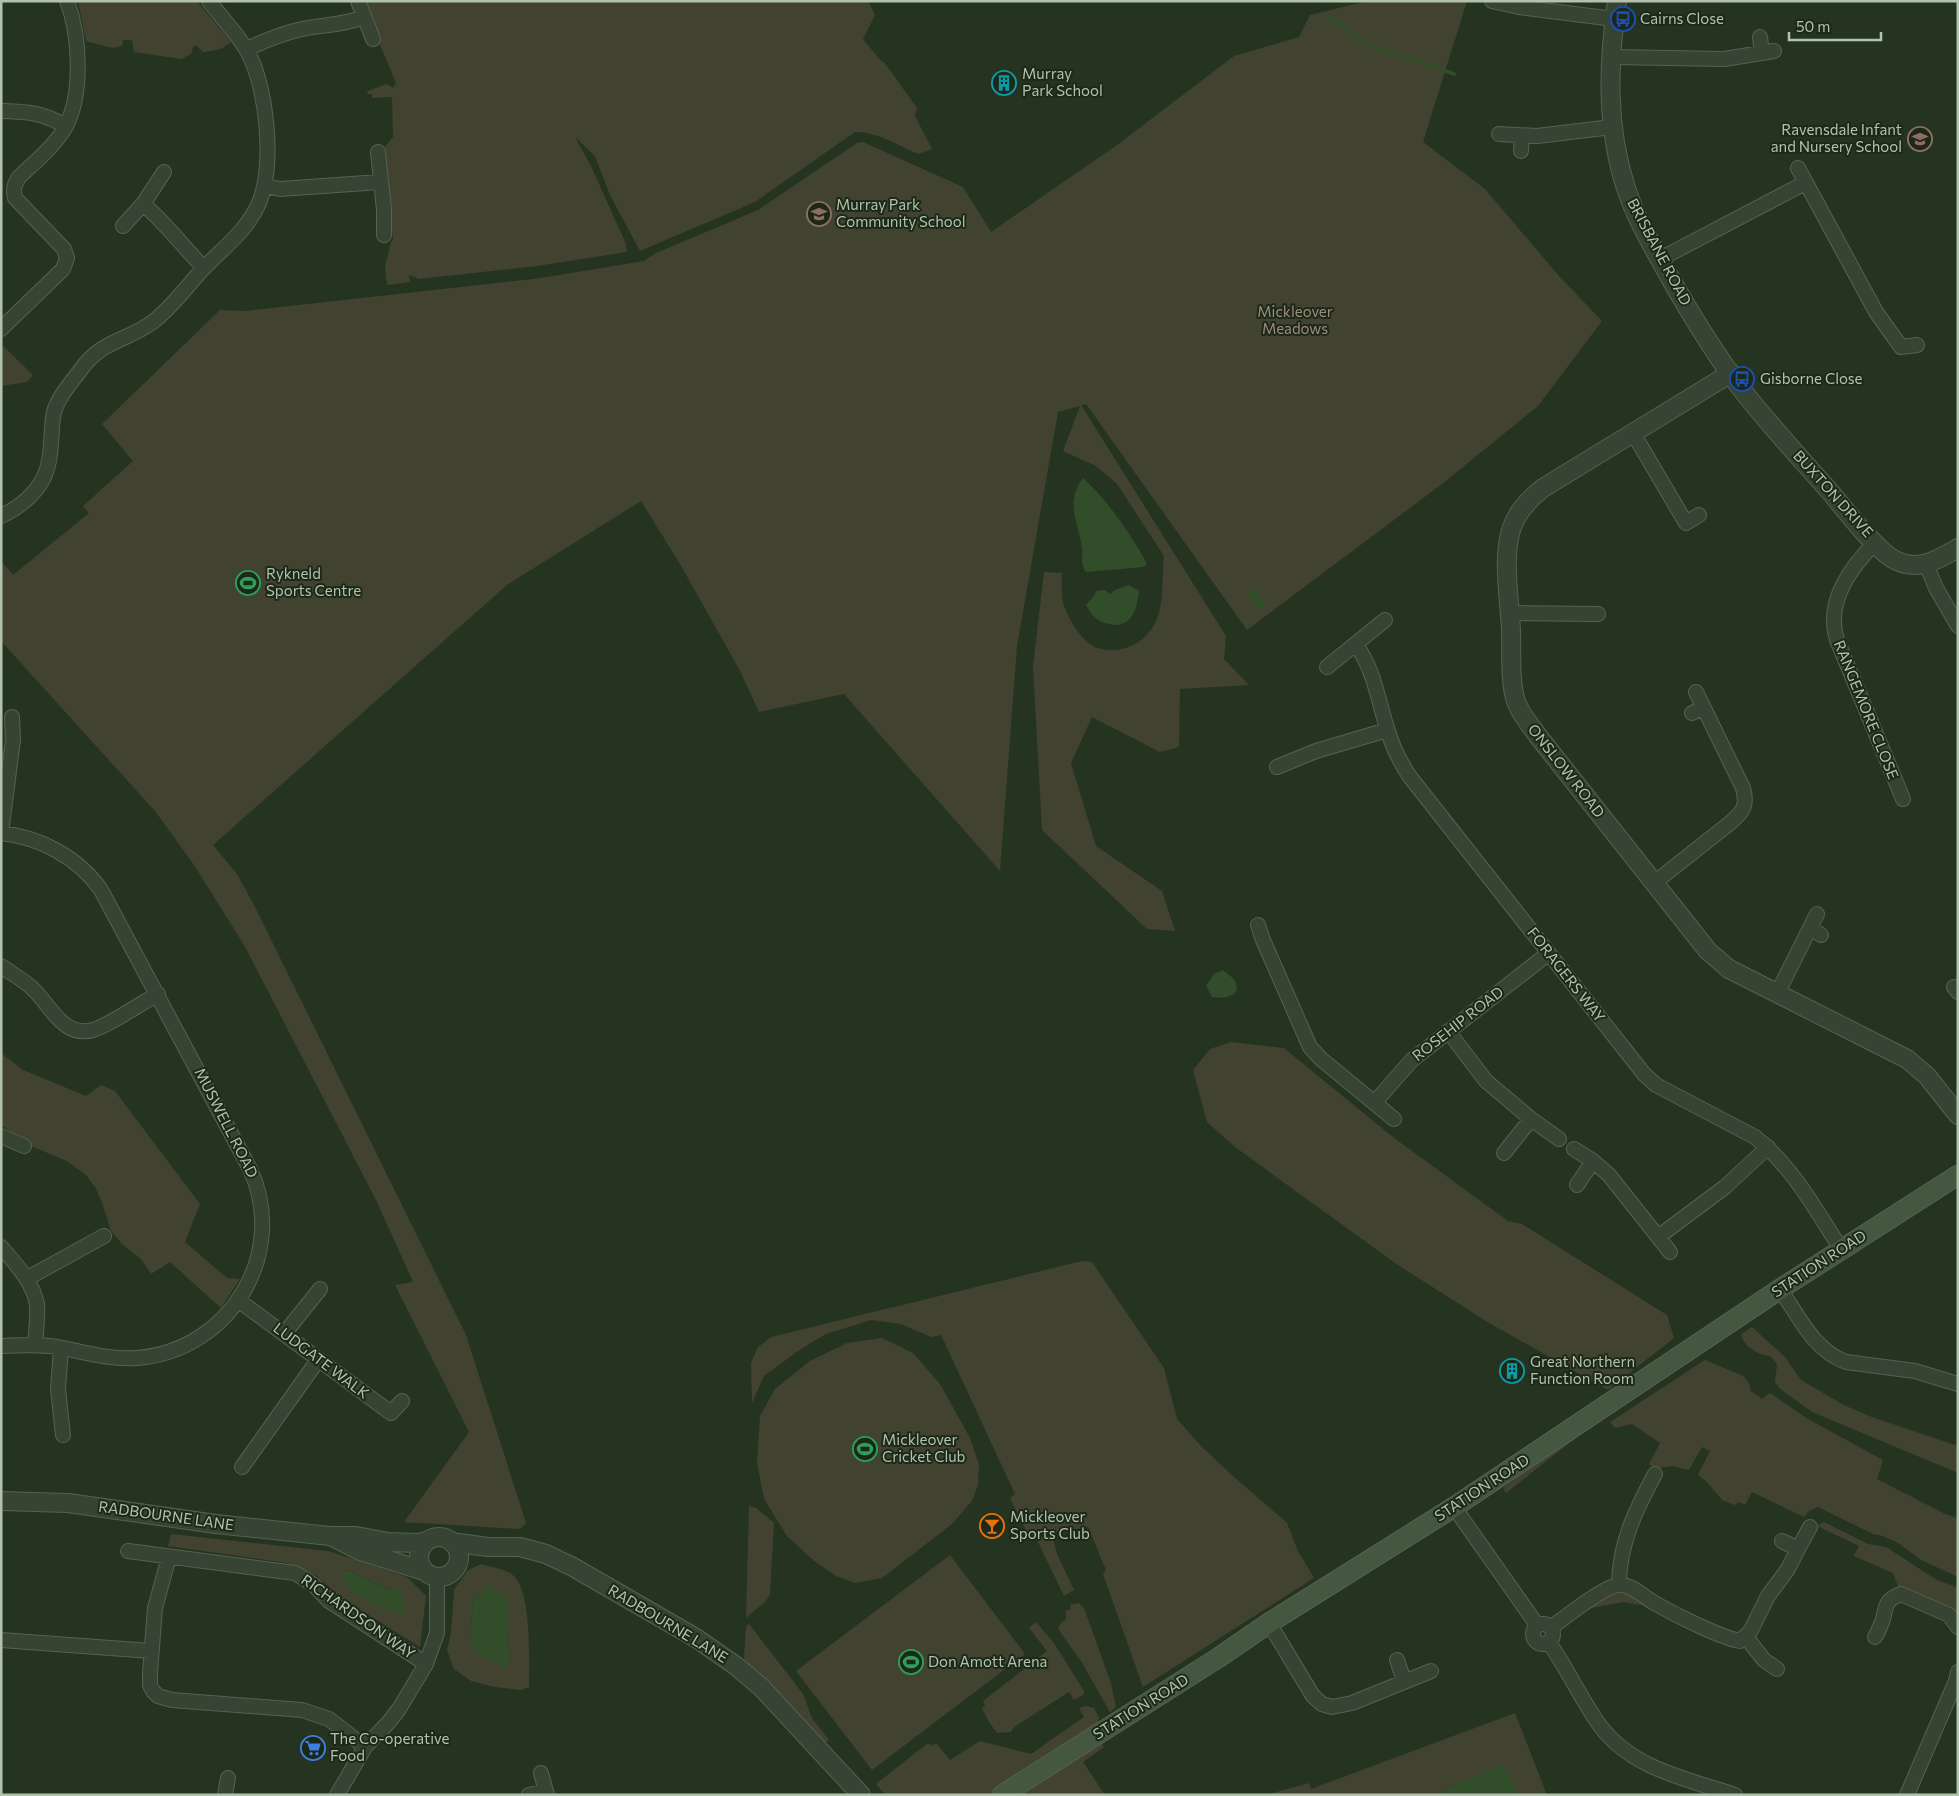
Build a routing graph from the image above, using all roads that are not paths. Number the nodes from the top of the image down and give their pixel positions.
1 (68, 1) edge
2 (209, 1) edge
3 (358, 1) edge
4 (1492, 1) edge
5 (1617, 1) edge
6 (364, 17) junction
7 (1614, 19) junction
8 (1760, 37) dead end
9 (373, 39) dead end
10 (246, 49) junction
11 (1611, 57) junction
12 (1, 111) edge
13 (66, 126) junction
14 (1612, 126) junction
15 (1499, 134) dead end
16 (1522, 136) junction
17 (1521, 151) dead end
18 (378, 152) dead end
19 (1798, 168) dead end
20 (164, 172) dead end
21 (380, 182) junction
22 (1805, 183) junction
23 (266, 186) junction
24 (143, 204) junction
25 (123, 226) dead end
26 (384, 235) dead end
27 (1660, 259) junction
28 (204, 268) junction
29 (1, 329) edge
30 (1917, 346) dead end
31 (1731, 373) junction
32 (1633, 432) junction
33 (1699, 515) dead end
34 (1, 516) edge
35 (1876, 543) junction
36 (1958, 548) edge
37 (1926, 564) junction
38 (1510, 613) junction
39 (1589, 618) dead end
40 (1385, 620) dead end
41 (1958, 626) edge
42 (1356, 645) junction
43 (1327, 667) dead end
44 (1696, 692) dead end
45 (12, 717) dead end
46 (1387, 730) junction
47 (1277, 767) dead end
48 (1903, 798) dead end
49 (1, 833) edge
50 (1654, 883) junction
51 (1816, 914) dead end
52 (1258, 925) dead end
53 (1549, 953) junction
54 (1, 966) edge
55 (158, 994) junction
56 (1777, 994) junction
57 (1448, 1031) junction
58 (1374, 1103) junction
59 (1958, 1115) edge
60 (1531, 1119) junction
61 (1394, 1120) dead end
62 (1, 1136) edge
63 (1559, 1139) dead end
64 (24, 1146) dead end
65 (1768, 1147) junction
66 (1574, 1149) dead end
67 (1504, 1153) dead end
68 (1593, 1161) junction
69 (1958, 1175) edge
70 (1577, 1184) dead end
71 (104, 1236) dead end
72 (1658, 1237) junction
73 (1, 1246) edge
74 (1841, 1249) junction
75 (1670, 1252) dead end
76 (26, 1280) junction
77 (320, 1289) dead end
78 (1780, 1289) junction
79 (238, 1300) junction
80 (284, 1334) junction
81 (36, 1344) junction
82 (1, 1346) edge
83 (60, 1348) junction
84 (318, 1360) junction
85 (1958, 1384) edge
86 (402, 1401) dead end
87 (63, 1435) dead end
88 (242, 1467) dead end
89 (1655, 1474) dead end
90 (1, 1501) edge
91 (1454, 1507) junction
92 (1810, 1527) dead end
93 (330, 1536) junction
94 (427, 1541) junction
95 (1782, 1541) dead end
96 (451, 1542) junction
97 (488, 1547) junction
98 (1798, 1549) junction
99 (128, 1551) dead end
100 (169, 1557) junction
101 (456, 1567) junction
102 (430, 1574) junction
103 (1620, 1584) junction
104 (1268, 1622) junction
105 (1537, 1625) junction
106 (1552, 1627) junction
107 (1958, 1627) edge
108 (1746, 1637) junction
109 (1876, 1637) dead end
110 (1, 1640) edge
111 (1549, 1643) junction
112 (151, 1651) junction
113 (1396, 1660) dead end
114 (426, 1664) junction
115 (1777, 1668) dead end
116 (1431, 1671) dead end
117 (1958, 1672) edge
118 (1404, 1682) junction
119 (365, 1747) junction
120 (541, 1773) dead end
121 (228, 1778) dead end
122 (546, 1793) edge
123 (225, 1795) edge
124 (337, 1795) edge
125 (529, 1795) edge
126 (861, 1795) edge
127 (1002, 1795) edge
128 (1735, 1795) edge
129 (1907, 1795) edge

1 - 13 street
2 - 10 street
3 - 6 street
4 - 7 street
5 - 7 street, BRISBANE ROAD
6 - 9 street
6 - 10 street
7 - 11 street, BRISBANE ROAD
8 - 11 street
10 - 23 street
11 - 14 street, BRISBANE ROAD
12 - 13 street
13 - 29 street
14 - 16 street
14 - 27 street, BRISBANE ROAD
15 - 16 street
16 - 17 street
18 - 21 street
19 - 22 street
20 - 24 street
21 - 23 street
21 - 26 street
22 - 27 street
22 - 30 street
23 - 28 street
24 - 25 street
24 - 28 street
27 - 31 street, BRISBANE ROAD
28 - 34 street
31 - 32 street, ONSLOW ROAD
31 - 35 street, BUXTON DRIVE
32 - 33 street
32 - 38 street, ONSLOW ROAD
35 - 37 street, BUXTON DRIVE
35 - 48 street, RANGEMORE CLOSE
36 - 37 street
37 - 41 street
38 - 39 street
38 - 50 street, ONSLOW ROAD
40 - 42 street
42 - 43 street
42 - 46 street, FORAGERS WAY
44 - 50 street
45 - 49 street
46 - 47 street
46 - 53 street, FORAGERS WAY
49 - 55 street, MUSWELL ROAD
50 - 56 street, ONSLOW ROAD
51 - 56 street
52 - 58 street
53 - 57 street, ROSEHIP ROAD
53 - 65 street, FORAGERS WAY
54 - 55 street
55 - 79 street, MUSWELL ROAD
56 - 59 street, ONSLOW ROAD
57 - 58 street, ROSEHIP ROAD
57 - 60 street
58 - 61 street
60 - 63 street
60 - 67 street
62 - 64 street
65 - 72 street
65 - 74 street, FORAGERS WAY
66 - 68 street
68 - 70 street
68 - 72 street
69 - 74 main road, STATION ROAD
71 - 76 street
72 - 75 street
73 - 76 street
74 - 78 main road, STATION ROAD
76 - 81 street
77 - 80 street
78 - 85 street
78 - 91 main road, STATION ROAD
79 - 80 street, LUDGATE WALK
79 - 83 street, MUSWELL ROAD
80 - 84 street, LUDGATE WALK
81 - 82 street, MUSWELL ROAD
81 - 83 street, MUSWELL ROAD
83 - 87 street
84 - 86 street, LUDGATE WALK
84 - 88 street
89 - 103 street
90 - 93 street, RADBOURNE LANE
91 - 104 main road, STATION ROAD
91 - 105 street
92 - 98 street
93 - 94 street, RADBOURNE LANE
93 - 102 street, RADBOURNE LANE
94 - 96 street
94 - 102 street
95 - 98 street
96 - 97 street, RADBOURNE LANE
96 - 101 street
97 - 101 street
97 - 126 street, RADBOURNE LANE
98 - 108 street
99 - 100 street, RICHARDSON WAY
100 - 112 street
100 - 114 street, RICHARDSON WAY
101 - 102 street
102 - 114 street
103 - 106 street
103 - 108 street
104 - 118 street
104 - 127 main road, STATION ROAD
105 - 106 street
105 - 111 street
106 - 111 street
107 - 109 street
108 - 115 street
110 - 112 street
111 - 128 street
112 - 119 street
113 - 118 street
114 - 119 street
116 - 118 street
117 - 129 street
119 - 124 street
120 - 122 street
121 - 123 street
122 - 125 street

